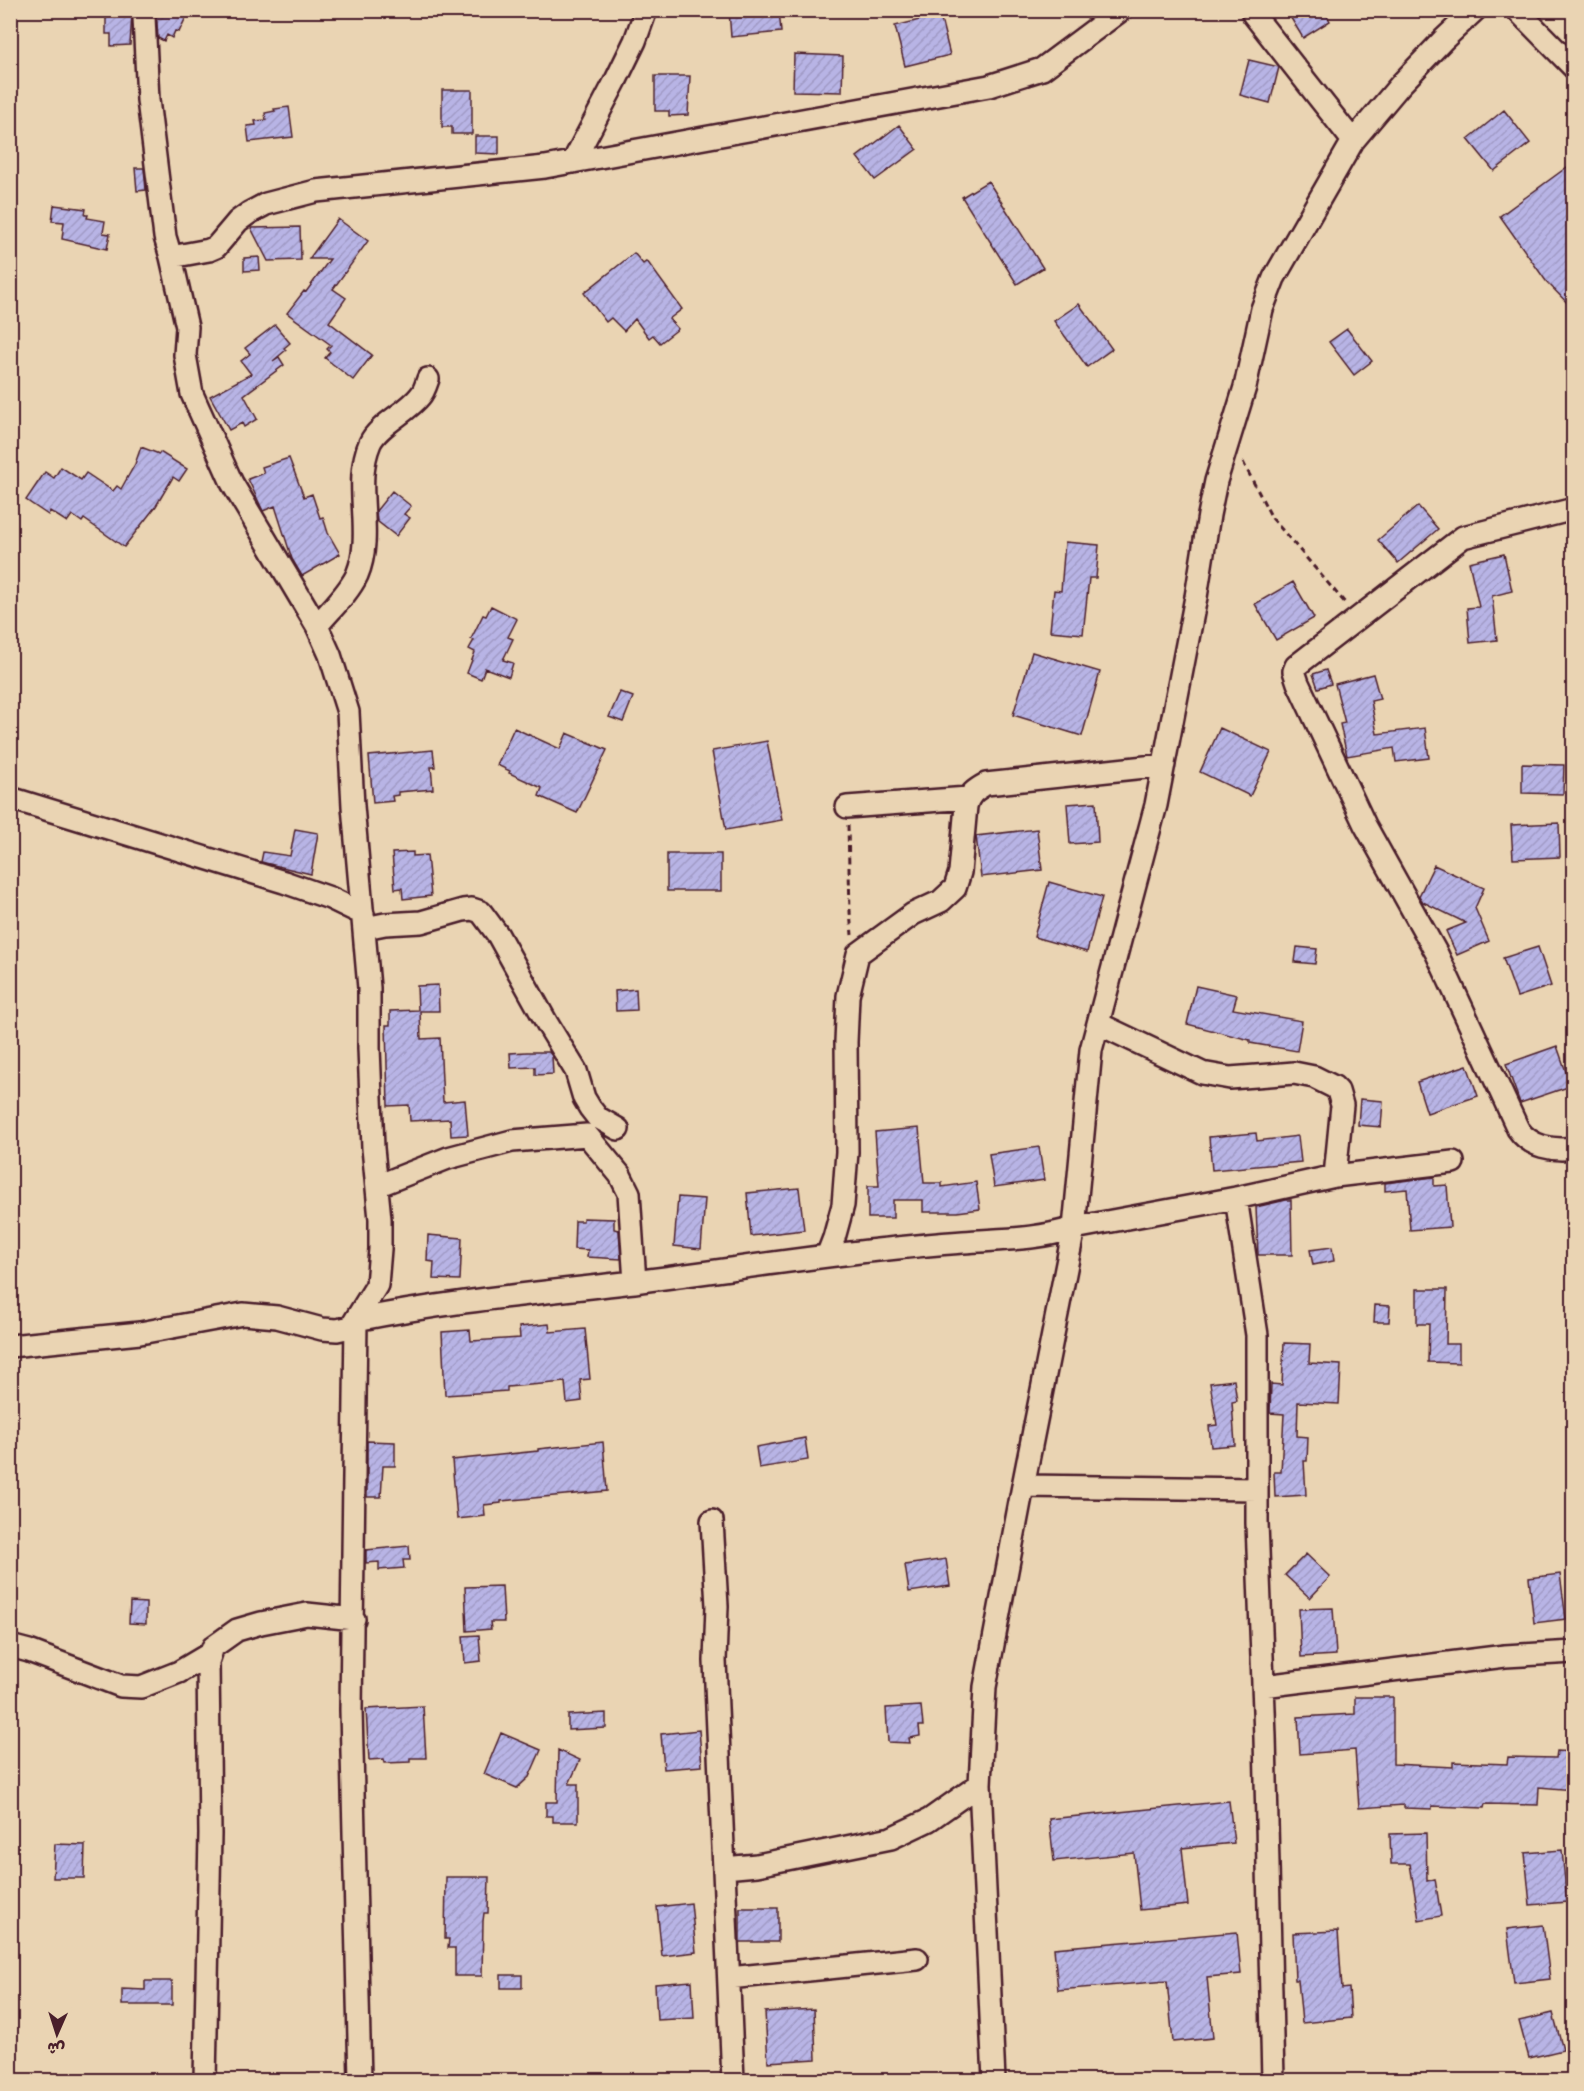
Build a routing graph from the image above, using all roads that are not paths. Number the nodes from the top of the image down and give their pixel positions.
1 (646, 10) edge
2 (1121, 10) edge
3 (1475, 10) edge
4 (1517, 10) edge
5 (1253, 14) dead end
6 (144, 17) dead end
7 (1574, 68) edge
8 (1353, 141) junction
9 (573, 162) junction
10 (171, 257) junction
11 (428, 380) dead end
12 (1574, 509) edge
13 (317, 626) junction
14 (1164, 765) junction
15 (10, 798) edge
16 (968, 798) junction
17 (848, 807) road end
18 (364, 921) junction
19 (1099, 1024) junction
20 (618, 1129) dead end
21 (1574, 1148) edge
22 (1452, 1162) dead end
23 (1335, 1176) junction
24 (377, 1186) junction
25 (1236, 1198) junction
26 (1074, 1228) junction
27 (827, 1256) junction
28 (635, 1282) junction
29 (356, 1320) junction
30 (10, 1346) edge
31 (1023, 1486) junction
32 (1257, 1489) junction
33 (712, 1521) dead end
34 (354, 1619) junction
35 (10, 1646) edge
36 (1574, 1652) edge
37 (211, 1653) junction
38 (1263, 1686) junction
39 (980, 1784) junction
40 (724, 1868) junction
41 (917, 1959) dead end
42 (729, 1978) junction
43 (205, 2080) edge
44 (360, 2080) edge
45 (733, 2080) edge
46 (994, 2080) edge
47 (1273, 2080) edge

1 - 9 street
2 - 9 street
3 - 8 street
4 - 7 street
5 - 8 street
6 - 10 street
8 - 14 street
9 - 10 street
10 - 13 street
11 - 13 street
12 - 21 street
13 - 18 street
14 - 16 street
14 - 19 street
15 - 18 street
16 - 17 street
16 - 27 street
18 - 20 street
18 - 24 street
19 - 23 street
19 - 26 street
22 - 23 street
23 - 25 street
24 - 28 street
24 - 29 street
25 - 26 street
25 - 32 street
26 - 27 street
26 - 31 street
27 - 28 street
28 - 29 street
29 - 30 street
29 - 34 street
31 - 32 street
31 - 39 street
32 - 38 street
33 - 40 street
34 - 37 street
34 - 44 street
35 - 37 street
36 - 38 street
37 - 43 street
38 - 47 street
39 - 40 street
39 - 46 street
40 - 42 street
41 - 42 street
42 - 45 street

